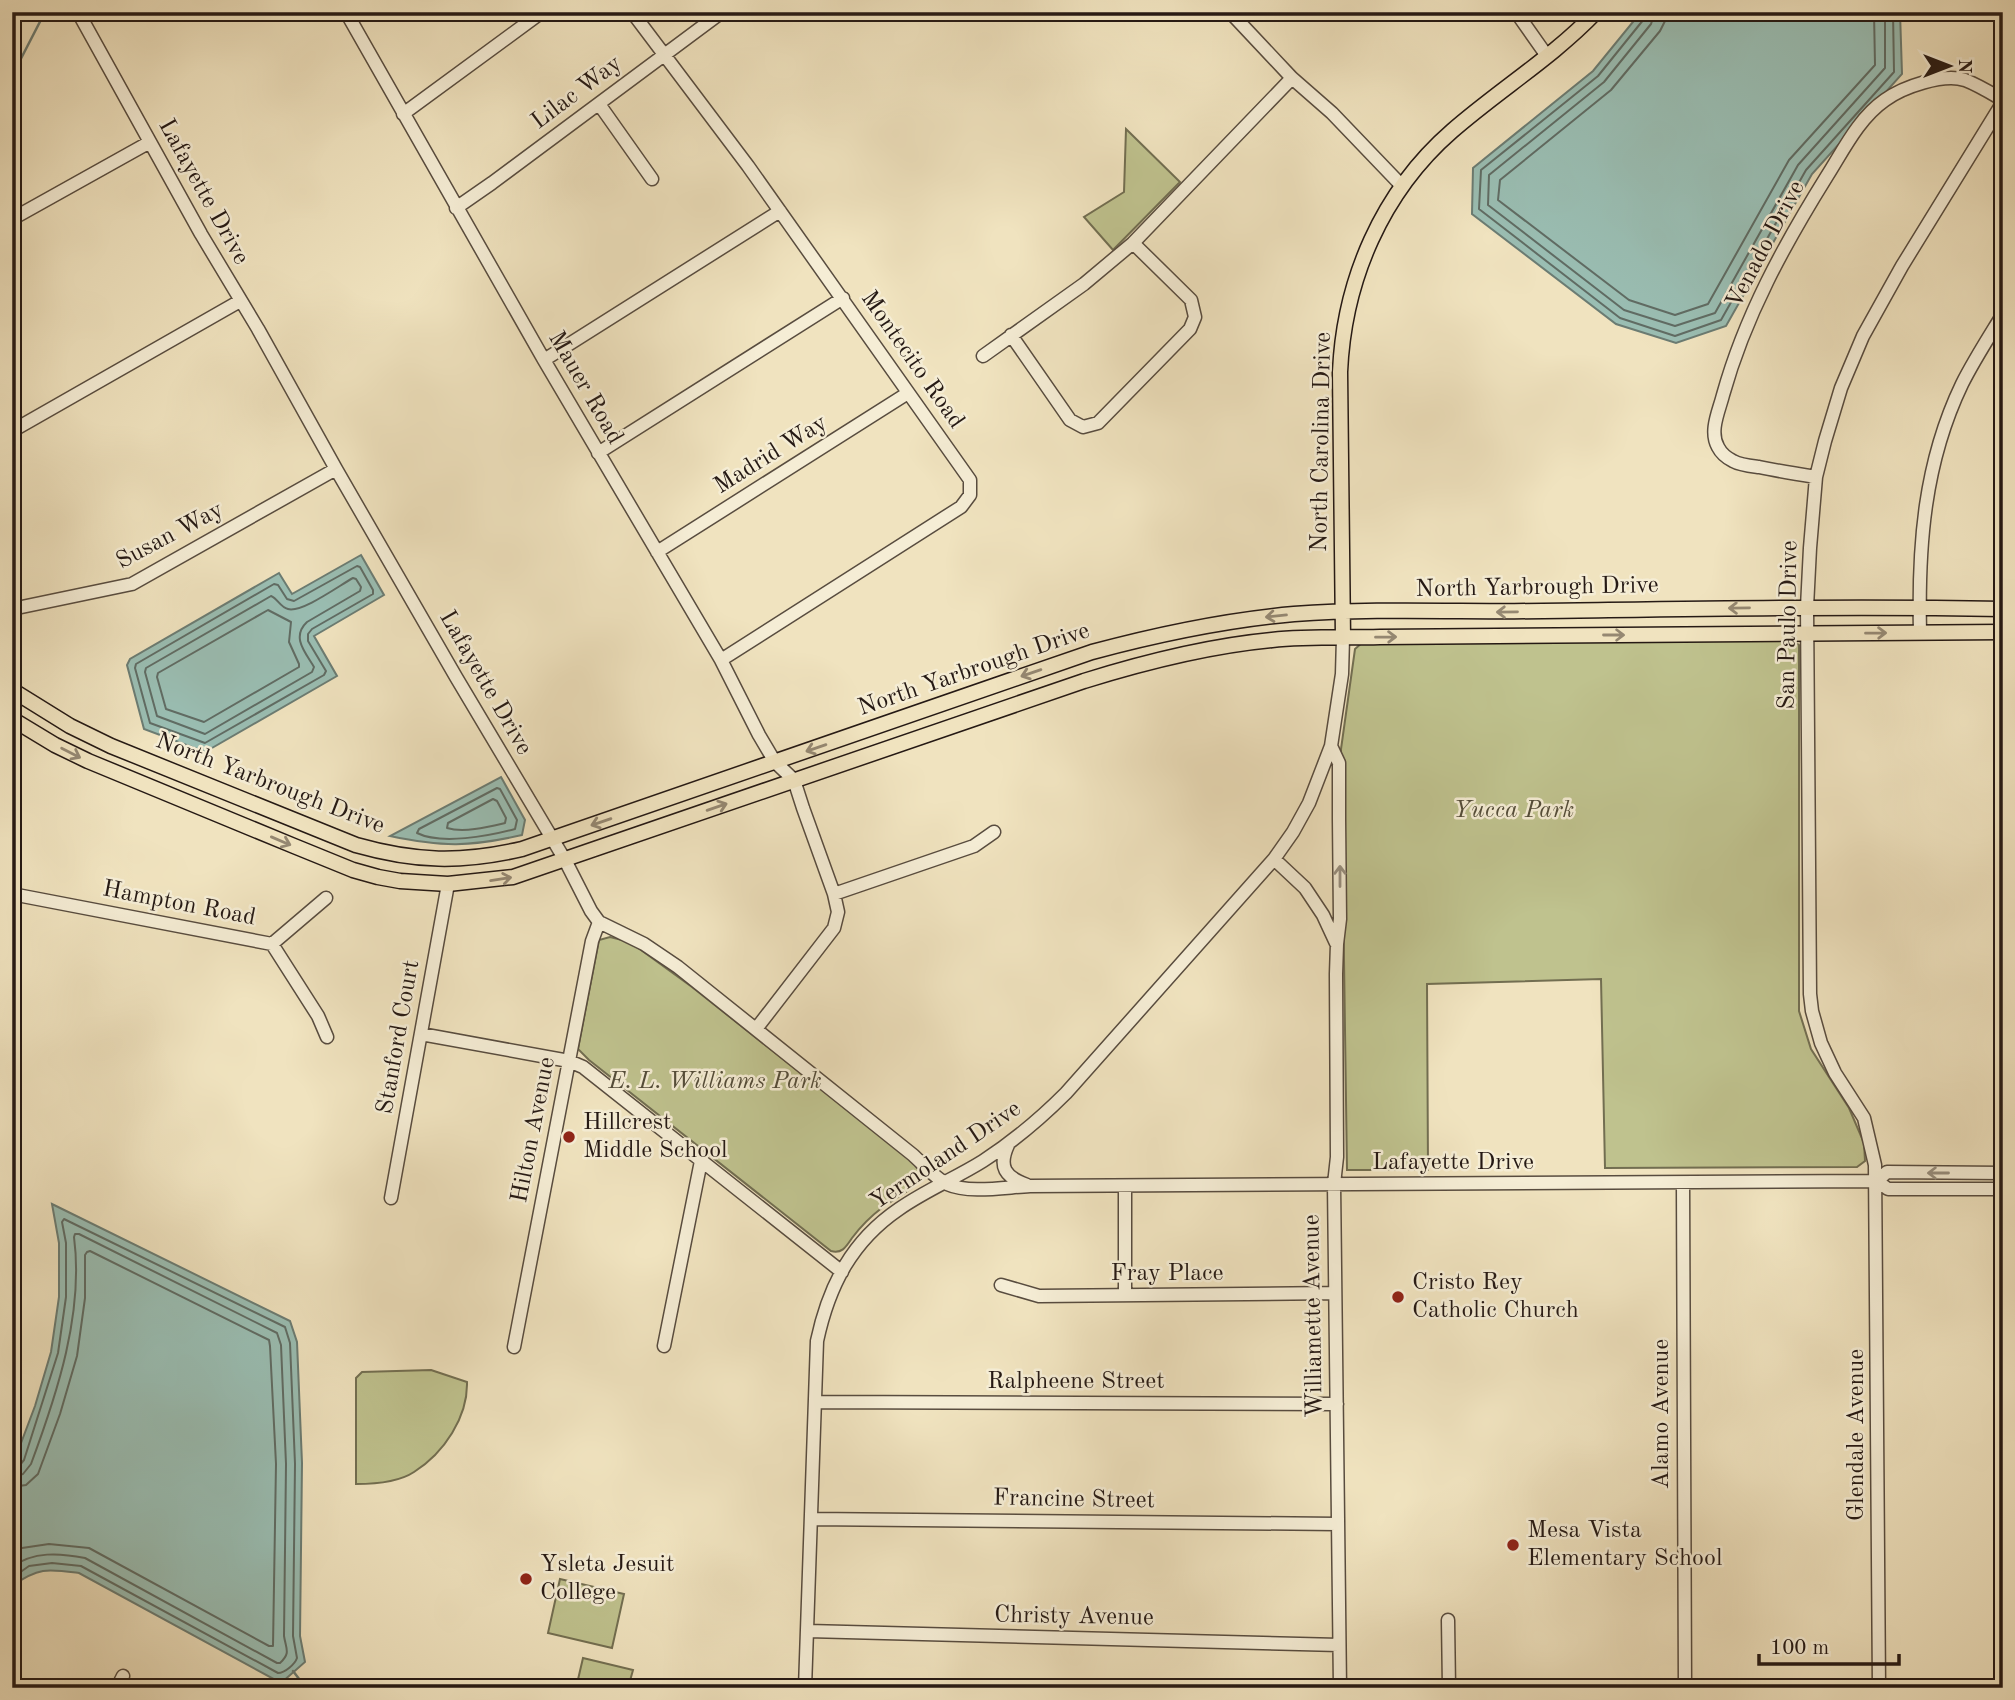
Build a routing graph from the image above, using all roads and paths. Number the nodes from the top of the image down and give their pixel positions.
1 (78, 12) edge
2 (542, 12) edge
3 (632, 12) edge
4 (722, 12) edge
5 (1230, 12) edge
6 (1516, 12) edge
7 (1596, 12) edge
8 (352, 15) edge
9 (665, 54) junction
10 (1548, 56) junction
11 (1292, 78) junction
12 (2003, 101) edge
13 (599, 104) junction
14 (403, 114) junction
15 (150, 142) junction
16 (652, 179) dead end
17 (1402, 186) junction
18 (456, 208) junction
19 (780, 211) junction
20 (12, 219) edge
21 (1133, 243) junction
22 (843, 298) junction
23 (240, 301) junction
24 (2003, 314) edge
25 (1011, 335) junction
26 (982, 356) dead end
27 (544, 360) junction
28 (908, 393) junction
29 (12, 431) edge
30 (598, 453) junction
31 (336, 469) junction
32 (1816, 477) junction
33 (657, 552) junction
34 (1808, 607) junction
35 (1919, 607) junction
36 (12, 609) edge
37 (1688, 609) junction
38 (2003, 609) edge
39 (1344, 612) junction
40 (1179, 631) junction
41 (1920, 632) junction
42 (2003, 632) edge
43 (1807, 634) junction
44 (1689, 635) junction
45 (1343, 638) junction
46 (1184, 654) junction
47 (721, 660) junction
48 (12, 690) edge
49 (12, 719) edge
50 (1331, 746) junction
51 (775, 762) junction
52 (794, 780) junction
53 (994, 832) dead end
54 (552, 839) junction
55 (1274, 859) junction
56 (565, 860) junction
57 (448, 884) junction
58 (12, 894) edge
59 (834, 894) junction
60 (326, 898) dead end
61 (599, 922) junction
62 (272, 944) junction
63 (1336, 944) junction
64 (756, 1029) junction
65 (421, 1034) junction
66 (327, 1037) dead end
67 (569, 1061) junction
68 (1008, 1145) junction
69 (701, 1161) junction
70 (2003, 1173) edge
71 (1877, 1181) junction
72 (944, 1183) junction
73 (1683, 1183) junction
74 (1334, 1184) junction
75 (1030, 1186) junction
76 (1125, 1186) junction
77 (2003, 1189) edge
78 (391, 1198) dead end
79 (842, 1272) junction
80 (1001, 1285) dead end
81 (1335, 1293) junction
82 (1125, 1295) junction
83 (664, 1346) dead end
84 (514, 1347) dead end
85 (815, 1402) junction
86 (1336, 1404) junction
87 (811, 1519) junction
88 (1338, 1524) junction
89 (1448, 1620) dead end
90 (807, 1631) junction
91 (1339, 1645) junction
92 (805, 1688) edge
93 (1340, 1688) edge
94 (1449, 1688) edge
95 (1685, 1688) edge
96 (1879, 1688) edge

1 - 15 street, Lafayette Drive
2 - 14 street
3 - 9 street, Montecito Road
4 - 9 street, Lilac Way
5 - 11 street
6 - 10 street
7 - 10 main road, North Carolina Drive
8 - 14 street, Mauer Road
9 - 13 street, Lilac Way
9 - 19 street, Montecito Road
10 - 17 main road, North Carolina Drive
11 - 17 street
11 - 21 street
12 - 32 street, San Paulo Drive
12 - 32 street, Venado Drive
13 - 16 street
13 - 18 street, Lilac Way
14 - 18 street, Mauer Road
15 - 20 street
15 - 23 street, Lafayette Drive
17 - 39 main road, North Carolina Drive
18 - 27 street, Mauer Road
19 - 22 street, Montecito Road
19 - 27 street
21 - 25 street
21 - 25 street
22 - 28 street, Montecito Road
22 - 30 street
23 - 29 street
23 - 31 street, Lafayette Drive
24 - 35 street
25 - 26 street
27 - 30 street, Mauer Road
28 - 33 street, Madrid Way
28 - 47 street, Montecito Road
30 - 33 street, Mauer Road
31 - 36 street, Susan Way
31 - 54 street, Lafayette Drive
32 - 34 street, San Paulo Drive
33 - 47 street, Mauer Road
34 - 35 main road, North Yarbrough Drive
34 -> 37 main road, North Yarbrough Drive
34 - 43 street, San Paulo Drive
35 - 38 main road, North Yarbrough Drive
35 - 41 street
37 -> 39 main road, North Yarbrough Drive
37 - 44 main road
39 -> 40 main road, North Yarbrough Drive
39 - 45 main road, North Carolina Drive
40 - 46 main road
40 -> 51 main road, North Yarbrough Drive
41 - 42 main road, North Yarbrough Drive
43 -> 41 main road, North Yarbrough Drive
43 - 44 main road, North Yarbrough Drive
43 - 71 street, San Paulo Drive
45 -> 44 main road, North Yarbrough Drive
45 - 46 main road, North Yarbrough Drive
45 - 50 street, Williamette Avenue
46 - 52 main road, North Yarbrough Drive
47 - 51 street, Mauer Road
48 - 54 main road, North Yarbrough Drive
49 -> 57 main road, North Yarbrough Drive
50 - 55 street, Yermoland Drive
63 -> 50 street, Williamette Avenue
51 - 52 street, Mauer Road
51 -> 54 main road, North Yarbrough Drive
56 -> 52 main road, North Yarbrough Drive
52 - 59 street
53 - 59 street
54 - 56 street, Lafayette Drive
55 - 63 street, Williamette Avenue
55 - 68 street, Yermoland Drive
57 -> 56 main road, North Yarbrough Drive
56 - 61 street, Lafayette Drive
57 - 65 street, Stanford Court
58 - 62 street, Hampton Road
59 - 64 street
60 - 62 street
61 - 64 street
61 - 67 street, Hilton Avenue
62 - 66 street, Hampton Road
63 - 74 street, Williamette Avenue
64 - 72 street
65 - 67 street
65 - 78 street, Stanford Court
67 - 69 street
67 - 84 street, Hilton Avenue
68 - 72 street, Yermoland Drive
68 - 75 street
69 - 79 street
69 - 83 street
70 -> 71 street, Lafayette Drive
71 - 73 street, Lafayette Drive
71 - 77 street, Lafayette Drive
71 - 96 street, Glendale Avenue
72 - 75 street, Lafayette Drive
72 - 79 street, Yermoland Drive
73 - 74 street, Lafayette Drive
73 - 95 street, Alamo Avenue
74 - 76 street, Lafayette Drive
74 - 81 street, Williamette Avenue
75 - 76 street, Lafayette Drive
76 - 82 street
79 - 85 street, Yermoland Drive
80 - 82 street, Fray Place
81 - 82 street, Fray Place
81 - 86 street, Williamette Avenue
85 - 86 street, Ralpheene Street
85 - 87 street, Yermoland Drive
86 - 88 street, Williamette Avenue
87 - 88 street, Francine Street
87 - 90 street, Yermoland Drive
88 - 91 street, Williamette Avenue
89 - 94 street
90 - 91 street, Christy Avenue
90 - 92 street, Yermoland Drive
91 - 93 street, Williamette Avenue

